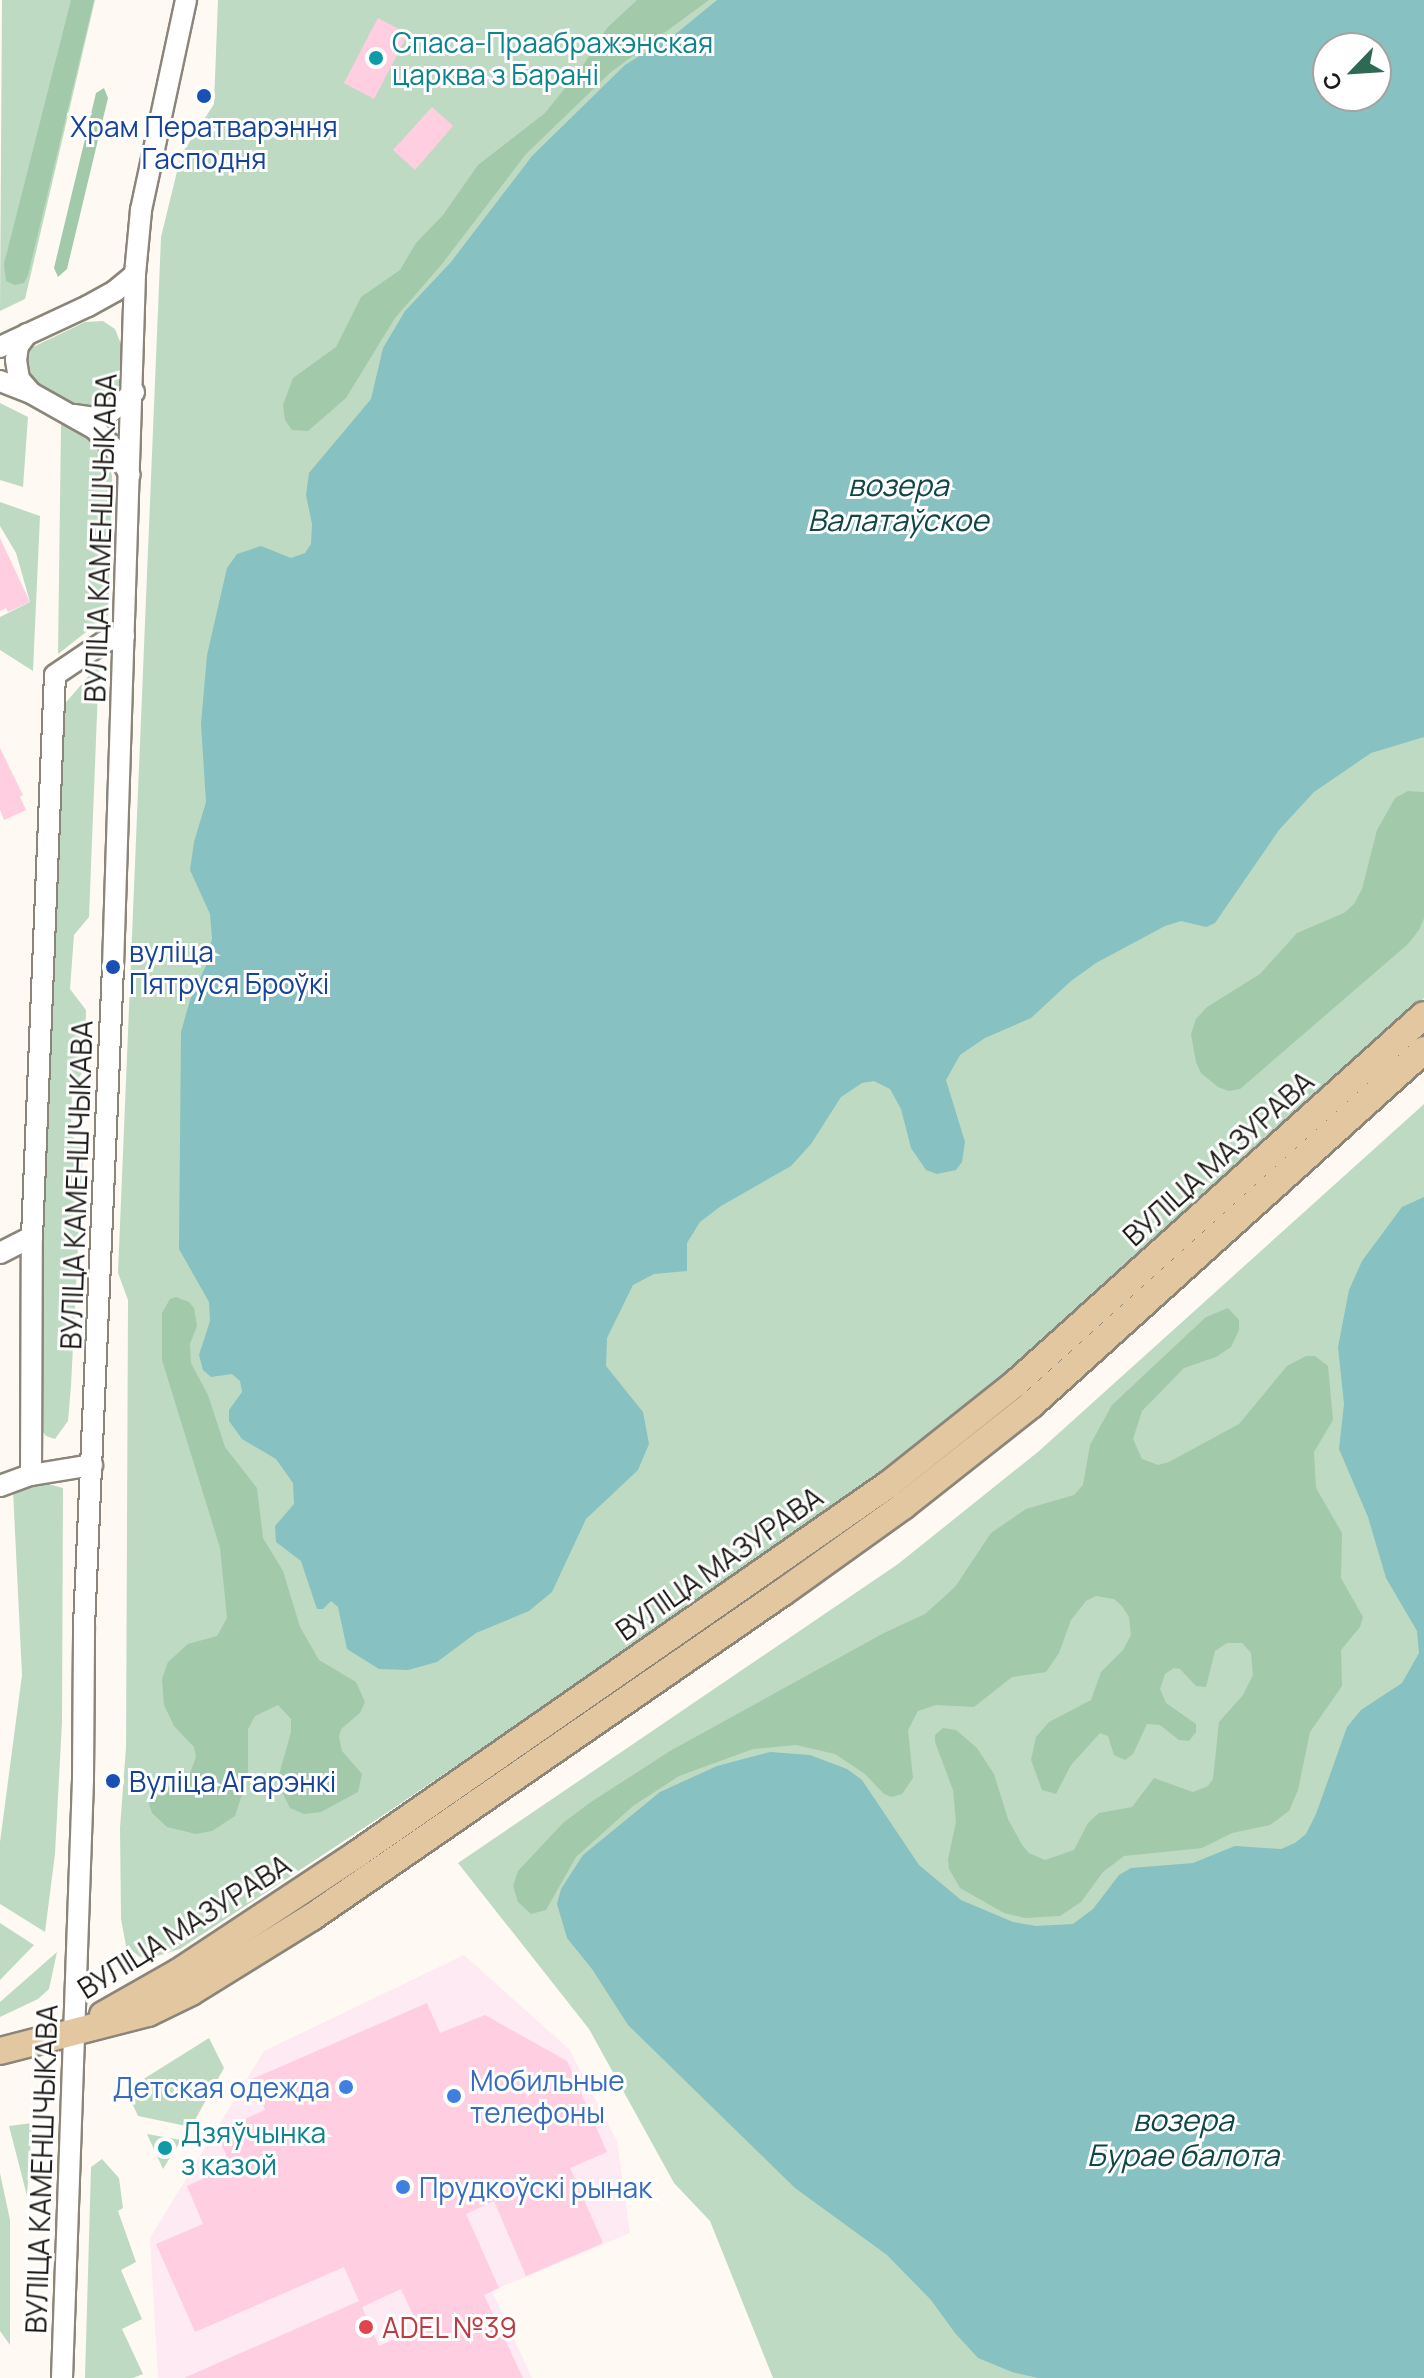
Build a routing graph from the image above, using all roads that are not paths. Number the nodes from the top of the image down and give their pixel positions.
1 (186, 0) edge
2 (135, 274) junction
3 (88, 306) junction
4 (27, 334) junction
5 (134, 335) junction
6 (0, 347) edge
7 (0, 381) edge
8 (134, 392) junction
9 (31, 393) junction
10 (68, 415) junction
11 (130, 475) junction
12 (124, 636) junction
13 (1424, 1015) edge
14 (1424, 1050) edge
15 (32, 1237) junction
16 (0, 1253) edge
17 (92, 1465) junction
18 (31, 1475) junction
19 (0, 1486) edge
20 (72, 2032) junction
21 (0, 2051) edge
22 (62, 2378) edge

1 - 2 street, ВУЛІЦА КАМЕНШЧЫКАВА
2 - 3 street
2 - 5 street, ВУЛІЦА КАМЕНШЧЫКАВА
3 - 4 street
3 - 5 street
4 - 6 street
4 - 9 street
5 - 8 street, ВУЛІЦА КАМЕНШЧЫКАВА
7 - 9 street
8 - 10 street
8 - 11 street, ВУЛІЦА КАМЕНШЧЫКАВА
9 - 10 street
10 - 11 street
11 - 12 street, ВУЛІЦА КАМЕНШЧЫКАВА
12 - 15 street
12 - 17 street, ВУЛІЦА КАМЕНШЧЫКАВА
13 - 20 main road, ВУЛІЦА МАЗУРАВА
14 - 20 main road, ВУЛІЦА МАЗУРАВА
15 - 16 street
15 - 18 street
17 - 18 street
17 - 20 street, ВУЛІЦА КАМЕНШЧЫКАВА
18 - 19 street
20 - 21 main road
20 - 22 street, ВУЛІЦА КАМЕНШЧЫКАВА

